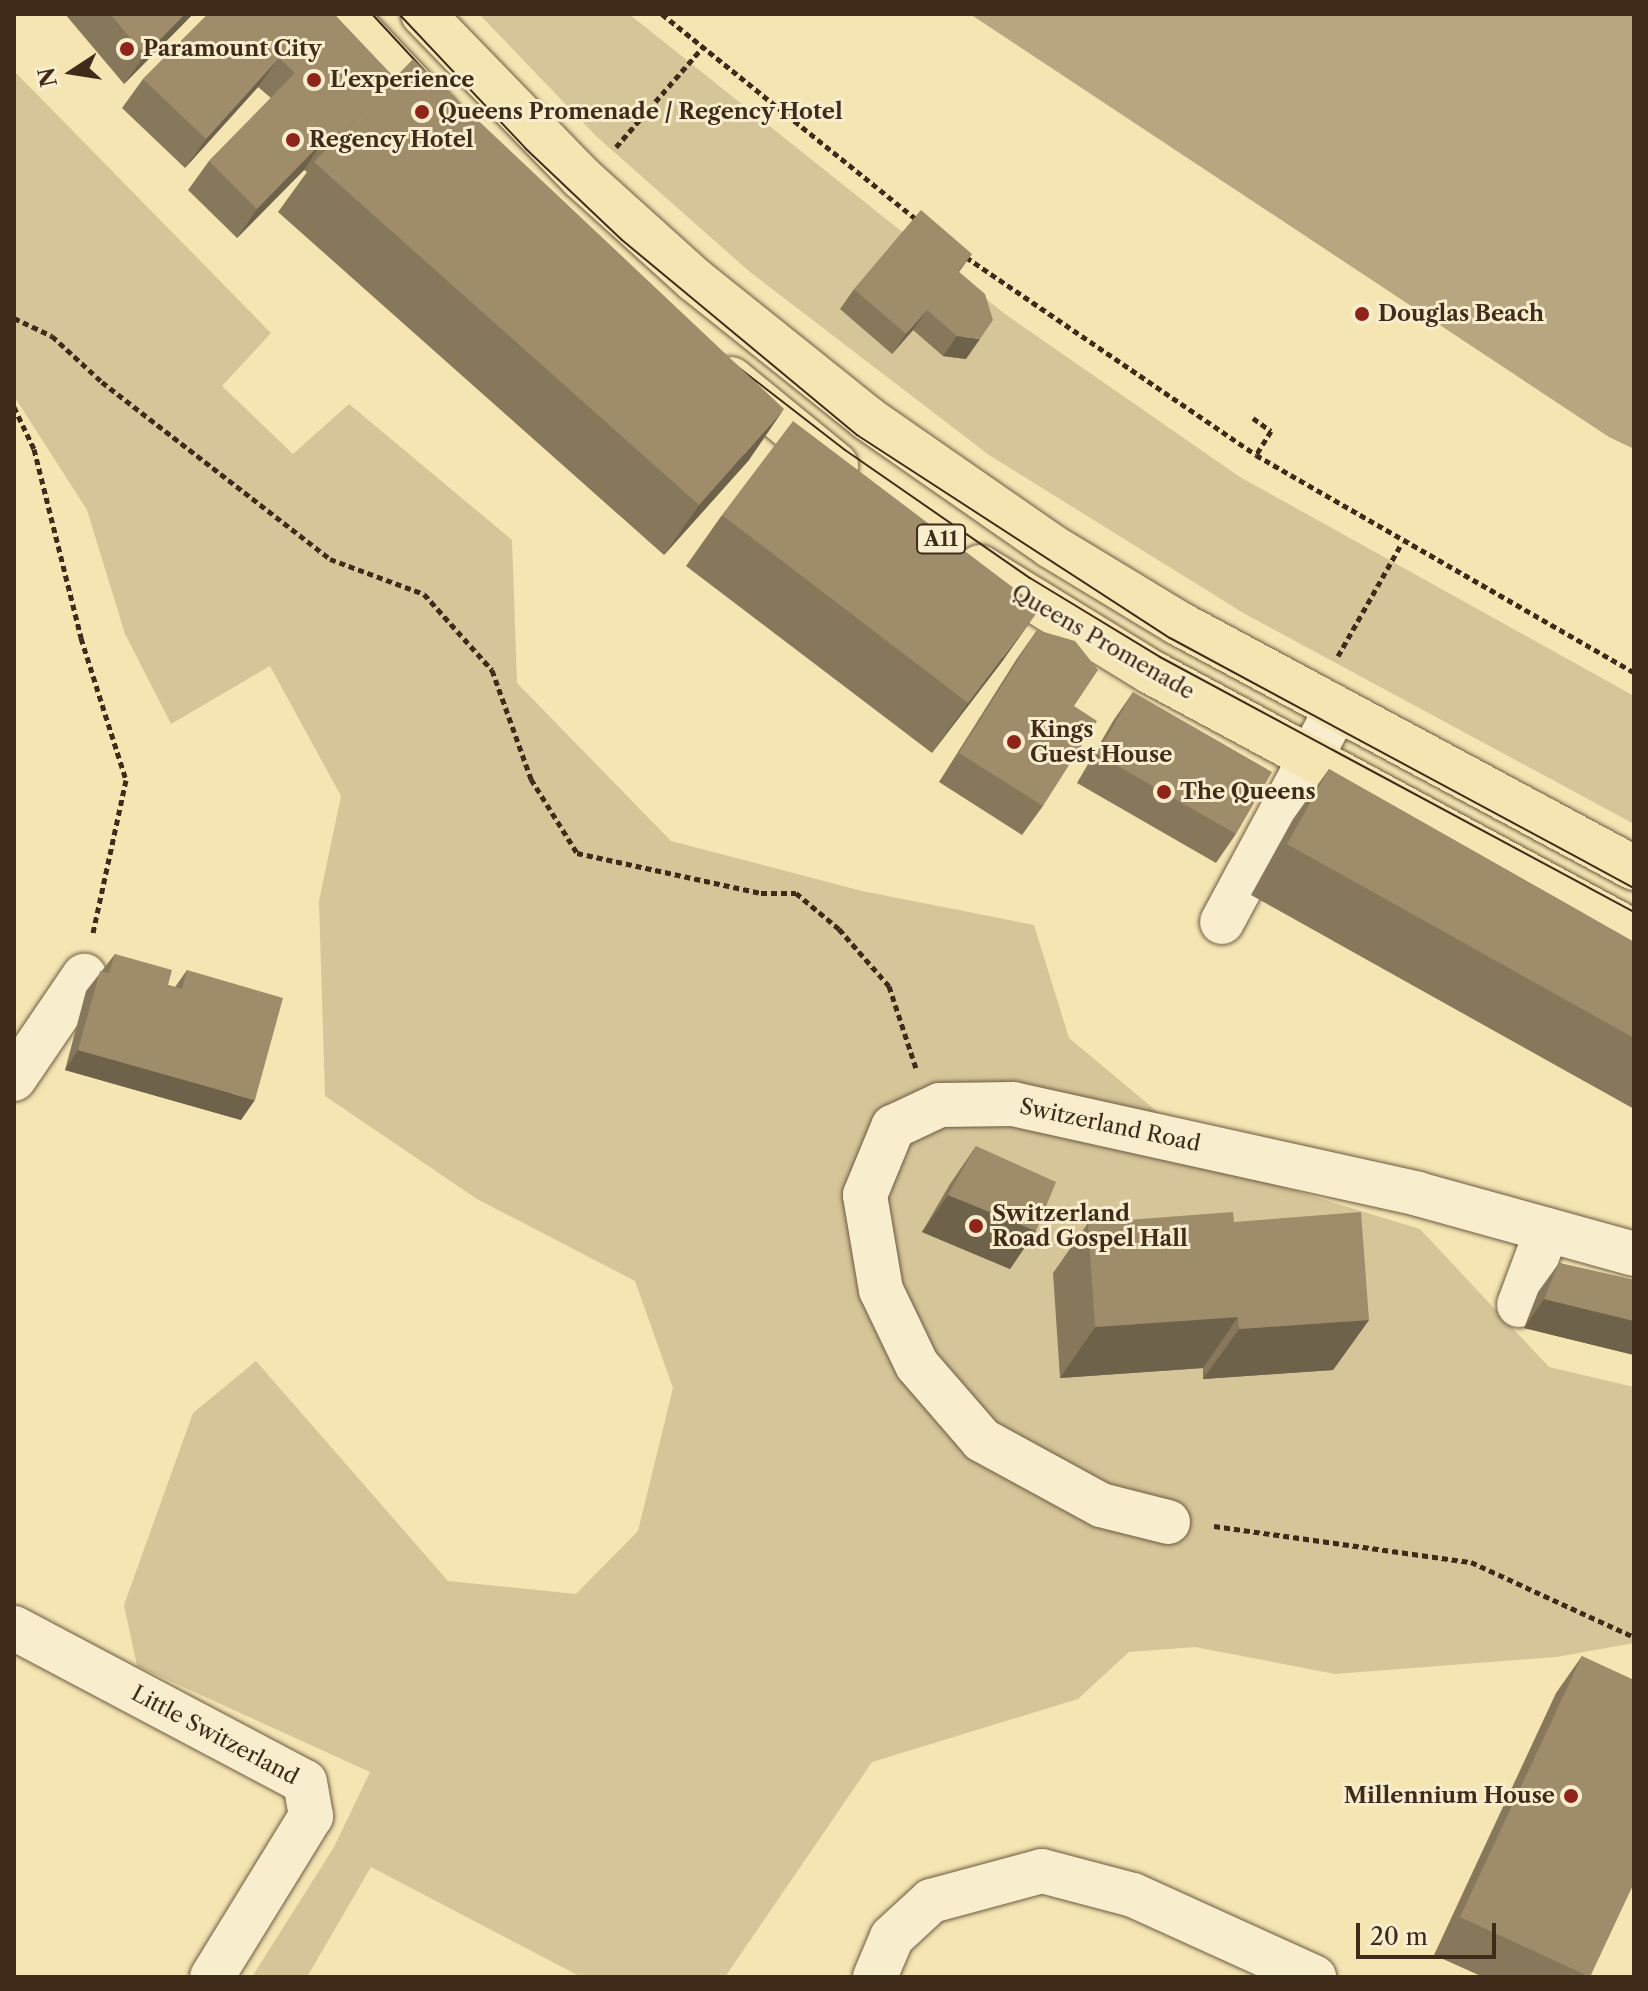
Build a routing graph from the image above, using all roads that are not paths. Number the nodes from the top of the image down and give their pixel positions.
1 (344, 14) edge
2 (423, 14) edge
3 (469, 145) edge
4 (699, 353) edge
5 (871, 490) edge
6 (945, 542) edge
7 (1336, 710) junction
8 (1311, 759) junction
9 (1634, 868) edge
10 (1222, 922) dead end
11 (1634, 932) edge
12 (84, 976) road end
13 (14, 1079) edge
14 (1547, 1230) junction
15 (1634, 1254) edge
16 (1519, 1305) dead end
17 (1168, 1522) road end
18 (14, 1628) edge
19 (212, 1977) edge
20 (875, 1977) edge
21 (1314, 1977) edge

1 - 3 main road
2 - 7 main road, A11
4 - 5 main road
6 - 8 main road, Queens Promenade / A11
7 - 8 street
7 - 9 main road, A11
8 - 10 street
8 - 11 main road, Queens Promenade / A11
12 - 13 street
14 - 15 street, Switzerland Road
14 - 16 street
14 - 17 street, Switzerland Road
18 - 19 street, Little Switzerland
20 - 21 street

